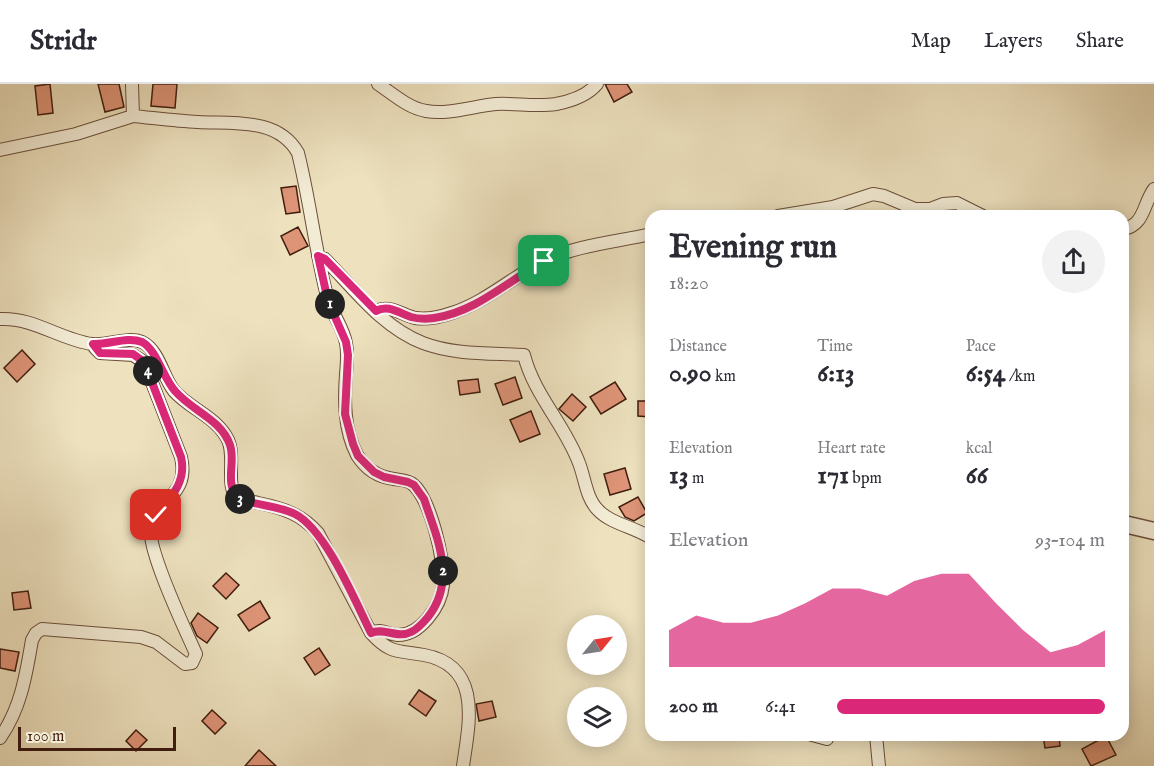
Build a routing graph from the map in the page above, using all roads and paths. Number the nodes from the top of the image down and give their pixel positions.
1 (132, 84) edge
2 (378, 84) edge
3 (597, 84) edge
4 (133, 116) junction
5 (0, 150) edge
6 (1154, 189) edge
7 (815, 210) edge
8 (971, 210) edge
9 (1129, 227) edge
10 (645, 235) edge
11 (318, 256) junction
12 (376, 311) junction
13 (0, 319) edge
14 (93, 344) junction
15 (1129, 526) edge
16 (1154, 531) edge
17 (645, 534) edge
18 (371, 633) junction
19 (0, 738) edge
20 (877, 741) edge
21 (463, 766) edge
22 (879, 766) edge

1 - 4 street
2 - 3 street
4 - 5 street
4 - 11 street
6 - 9 street
7 - 8 street
10 - 12 street
11 - 12 street
11 - 18 street
12 - 17 street
13 - 14 street
14 - 18 street
14 - 19 street
15 - 16 street
18 - 21 street
20 - 22 street

